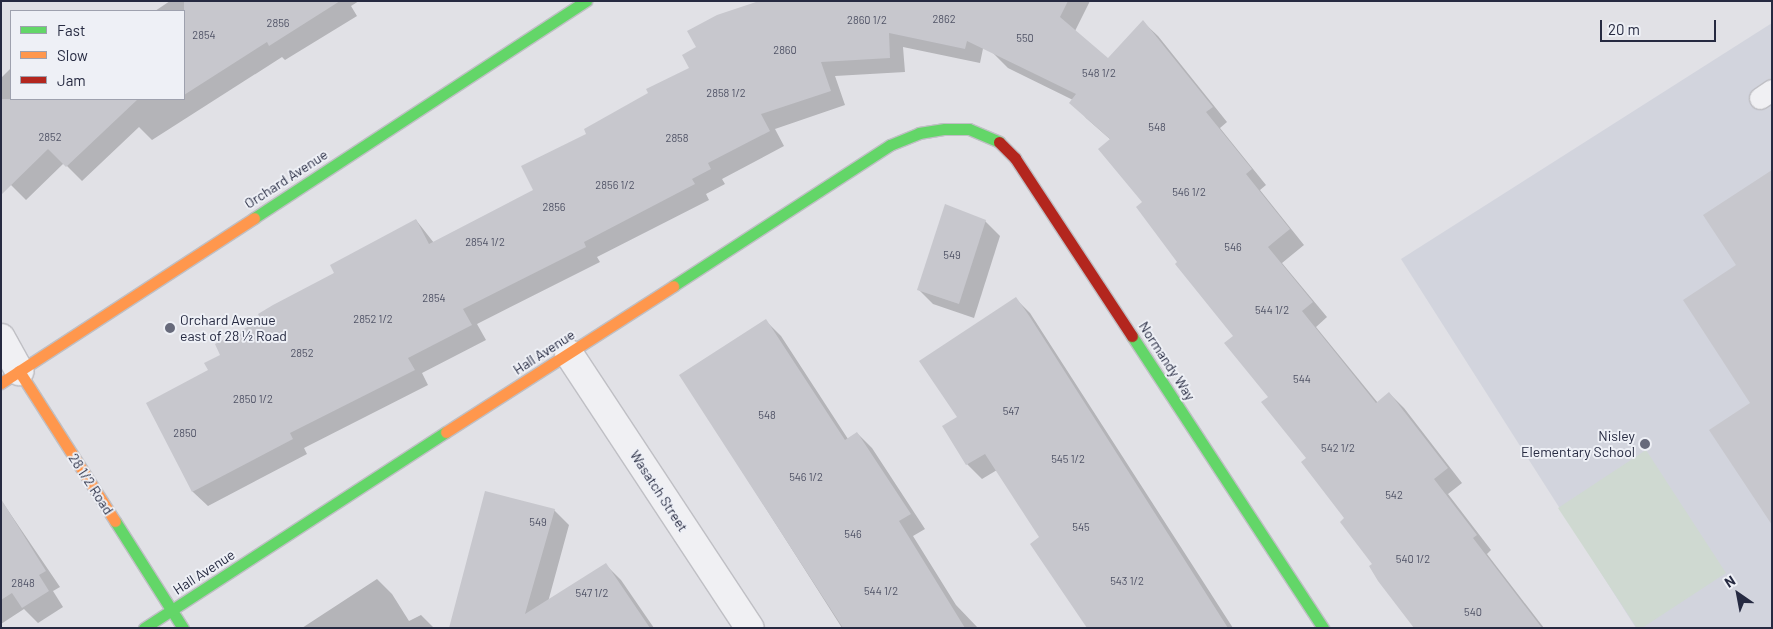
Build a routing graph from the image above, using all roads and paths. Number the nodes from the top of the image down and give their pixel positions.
1 (586, 1) edge
2 (969, 129) joint
3 (1, 338) edge
4 (569, 354) junction
5 (10, 377) edge
6 (172, 610) junction
7 (144, 628) edge
8 (183, 628) edge
9 (750, 628) edge
10 (1323, 628) edge

1 - 5 street, Orchard Avenue
2 - 4 street, Hall Avenue
2 - 10 street, Normandy Way
3 - 5 street, 28 1/2 Road
4 - 6 street, Hall Avenue
4 - 9 street, Wasatch Street
5 - 6 street, 28 1/2 Road
6 - 7 street, Hall Avenue
6 - 8 street, 28 1/2 Road

